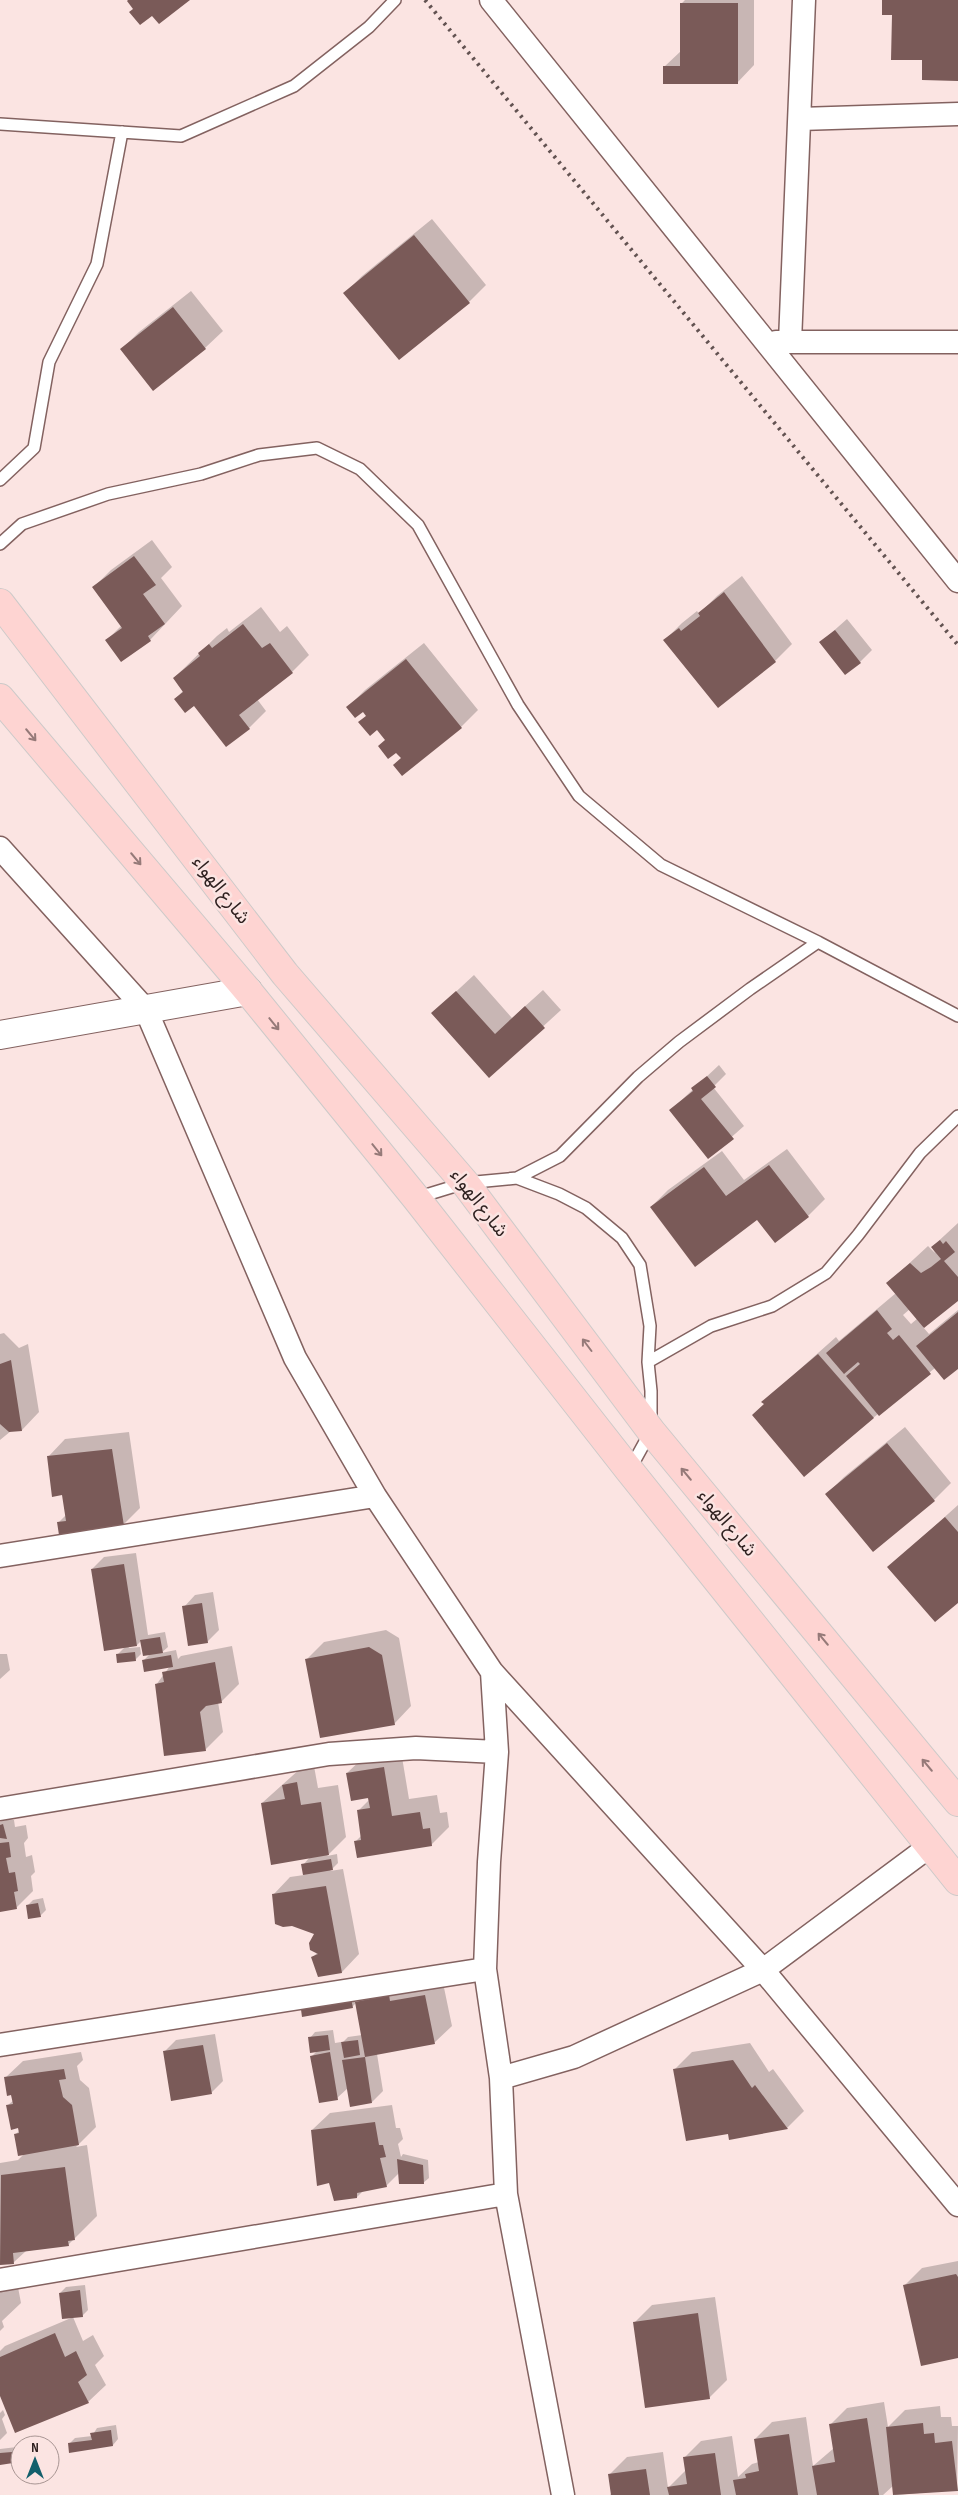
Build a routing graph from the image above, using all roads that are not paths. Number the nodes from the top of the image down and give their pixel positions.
1 (395, 0) edge
2 (491, 0) edge
3 (804, 0) edge
4 (958, 114) edge
5 (800, 119) junction
6 (0, 124) edge
7 (122, 132) junction
8 (766, 342) junction
9 (790, 342) junction
10 (958, 342) edge
11 (0, 480) edge
12 (0, 544) edge
13 (958, 581) edge
14 (0, 603) edge
15 (0, 698) edge
16 (0, 848) edge
17 (818, 942) junction
18 (248, 991) junction
19 (146, 1010) junction
20 (958, 1016) edge
21 (0, 1034) edge
22 (958, 1116) edge
23 (517, 1178) junction
24 (465, 1183) junction
25 (416, 1198) junction
26 (648, 1362) junction
27 (651, 1431) junction
28 (629, 1470) junction
29 (375, 1496) junction
30 (0, 1556) edge
31 (492, 1672) junction
32 (497, 1752) junction
33 (958, 1802) edge
34 (0, 1808) edge
35 (930, 1846) junction
36 (958, 1881) edge
37 (485, 1968) junction
38 (763, 1970) junction
39 (0, 2044) edge
40 (501, 2078) junction
41 (506, 2194) junction
42 (958, 2205) edge
43 (0, 2280) edge
44 (563, 2495) edge

1 - 7 lane
2 - 8 street
3 - 5 street
4 - 5 street
5 - 9 street
6 - 7 lane
7 - 11 lane
8 - 9 street
8 - 13 street
9 - 10 street
12 - 17 lane
14 - 24 main road, شارع الهواء
15 -> 18 main road
16 - 19 street
17 - 20 lane
17 - 23 lane
18 - 19 street
18 -> 25 main road
19 - 21 street
19 - 29 street
22 - 26 lane
23 - 24 lane
23 - 26 lane
24 - 25 lane
27 -> 24 main road, شارع الهواء
25 - 28 main road
26 - 27 lane
27 - 28 lane
33 -> 27 main road, شارع الهواء
28 - 35 main road
29 - 30 street
29 - 31 street
31 - 32 street
31 - 38 street
32 - 34 street
32 - 37 street
35 - 36 main road
35 - 38 street
37 - 39 street
37 - 40 street
38 - 40 street
38 - 42 street
40 - 41 street
41 - 43 street
41 - 44 street

